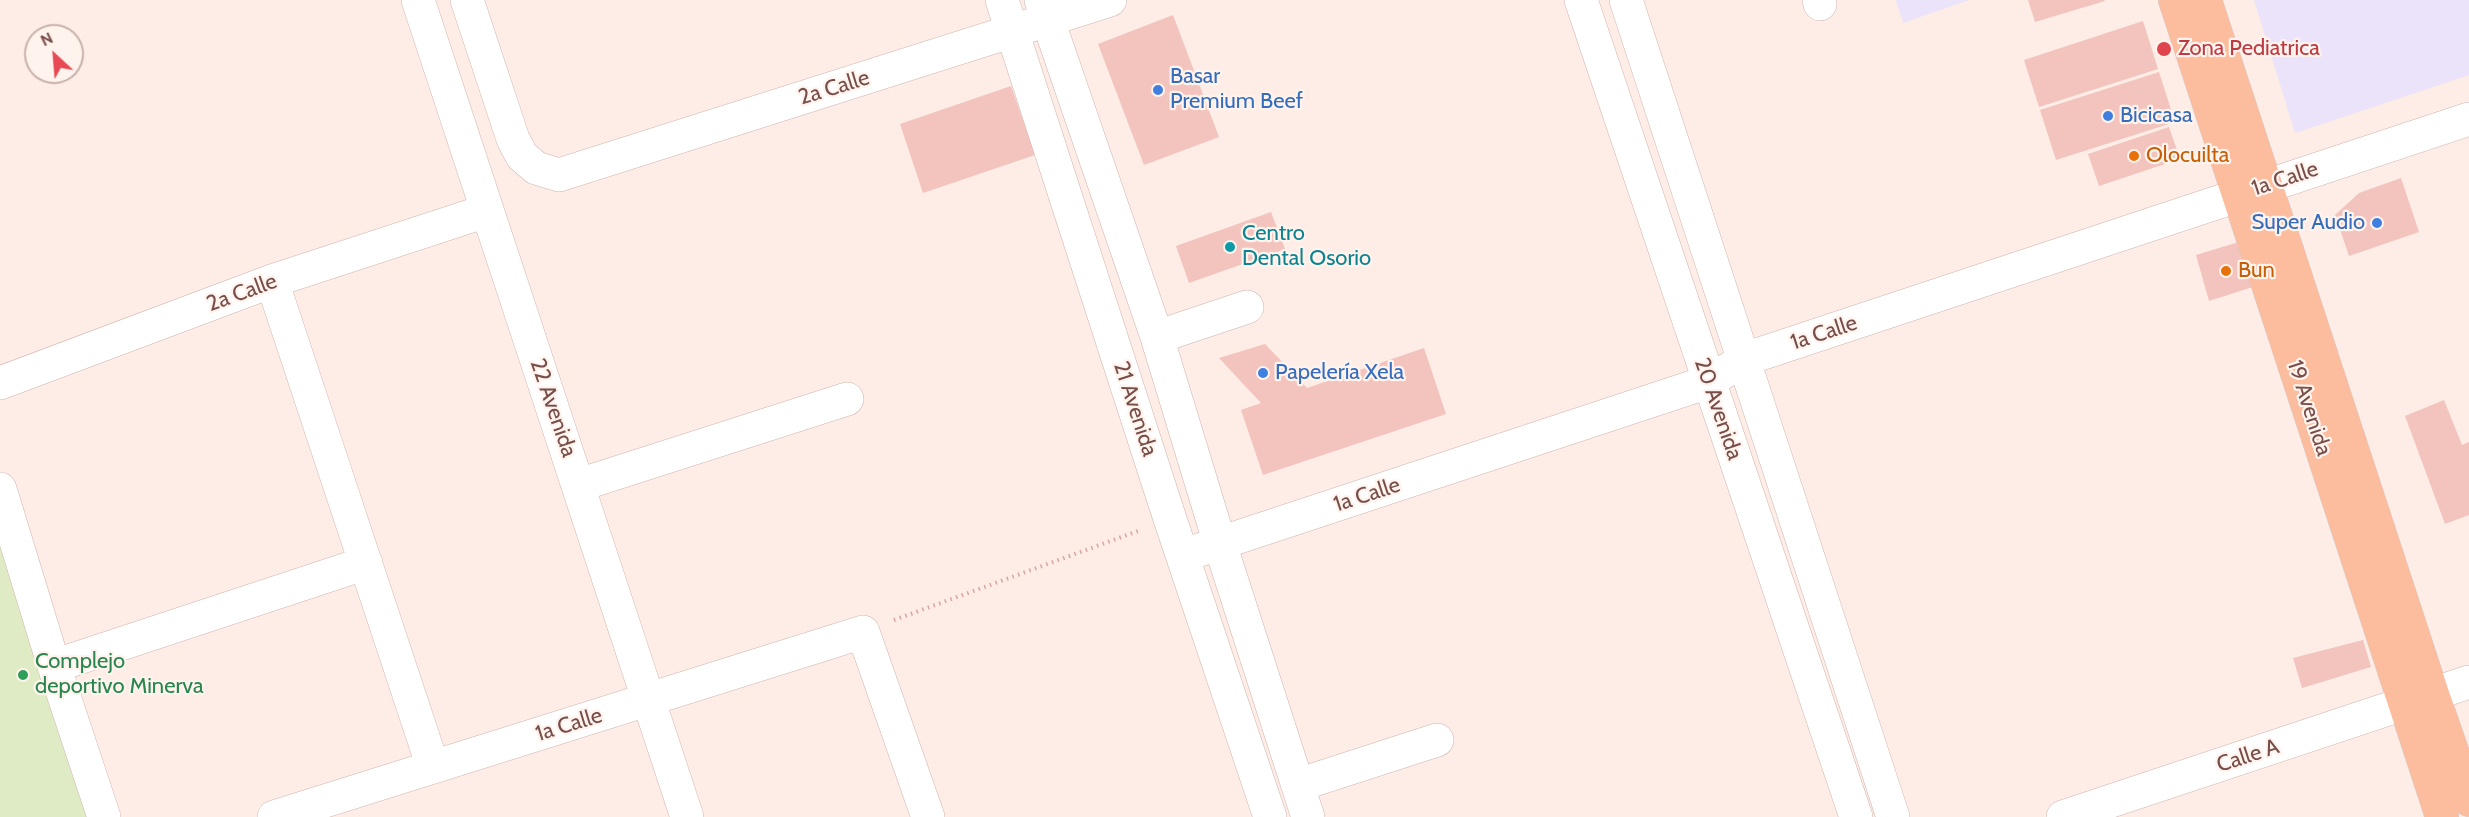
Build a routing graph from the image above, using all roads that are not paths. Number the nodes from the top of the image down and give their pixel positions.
1 (418, 0) edge
2 (467, 0) edge
3 (1002, 0) edge
4 (1110, 0) edge
5 (1581, 0) edge
6 (1626, 0) edge
7 (2175, 0) edge
8 (2205, 0) edge
9 (1044, 10) edge
10 (1013, 32) junction
11 (2469, 119) edge
12 (2253, 190) junction
13 (486, 211) junction
14 (272, 281) junction
15 (1247, 307) dead end
16 (1156, 337) junction
17 (1745, 359) junction
18 (2, 376) edge
19 (1708, 381) junction
20 (847, 399) dead end
21 (579, 485) junction
22 (0, 489) edge
23 (1220, 544) junction
24 (1184, 555) junction
25 (366, 563) junction
26 (54, 666) junction
27 (2469, 682) edge
28 (2418, 698) junction
29 (650, 700) junction
30 (1437, 740) dead end
31 (433, 767) junction
32 (1298, 785) junction
33 (2469, 800) edge
34 (344, 807) edge
35 (104, 817) edge
36 (274, 817) edge
37 (687, 817) edge
38 (928, 817) edge
39 (1270, 817) edge
40 (1308, 817) edge
41 (1856, 817) edge
42 (1893, 817) edge
43 (2063, 817) edge
44 (2442, 817) edge

1 - 13 street, 22 Avenida
2 - 10 street, 2a Calle
3 - 10 street, 21 Avenida
4 - 9 street, 2a Calle
5 - 19 street, 20 Avenida
6 - 17 street, 20 Avenida
7 - 12 main road, 19 Avenida
8 - 12 main road, 19 Avenida
9 - 10 street, 2a Calle
9 - 16 street, 21 Avenida
10 - 24 street, 21 Avenida
11 - 12 street, 1a Calle
12 - 17 street, 1a Calle
12 - 28 main road, 19 Avenida
13 - 14 street, 2a Calle
13 - 21 street, 22 Avenida
14 - 18 street, 2a Calle
14 - 25 street
15 - 16 street
16 - 23 street, 21 Avenida
17 - 19 street, 1a Calle
17 - 42 street, 20 Avenida
19 - 23 street, 1a Calle
19 - 41 street, 20 Avenida
20 - 21 street
21 - 29 street, 22 Avenida
22 - 26 street
23 - 24 street, 1a Calle
23 - 32 street, 21 Avenida
24 - 39 street, 21 Avenida
25 - 26 street
25 - 31 street
26 - 35 street
27 - 28 street, Calle A
28 - 33 main road, 19 Avenida
28 - 43 street, Calle A
28 - 44 main road, 19 Avenida
29 - 31 street, 1a Calle
29 - 37 street, 22 Avenida
29 - 38 street, 1a Calle
30 - 32 street
31 - 34 street, 1a Calle
32 - 40 street, 21 Avenida
34 - 36 street, 1a Calle

